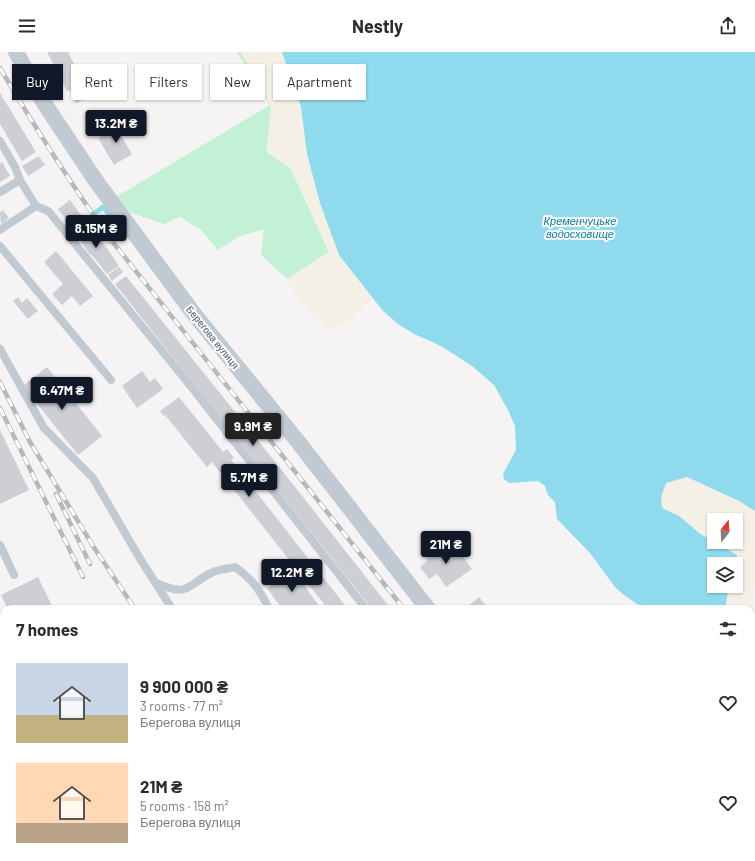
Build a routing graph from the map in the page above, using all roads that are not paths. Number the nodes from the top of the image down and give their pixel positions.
1 (16, 52) edge
2 (0, 141) edge
3 (20, 180) junction
4 (0, 192) edge
5 (36, 206) junction
6 (0, 230) edge
7 (0, 246) edge
8 (0, 349) edge
9 (111, 380) dead end
10 (0, 545) edge
11 (14, 575) dead end
12 (155, 583) junction
13 (169, 605) edge
14 (267, 605) edge
15 (363, 605) edge
16 (425, 605) edge

1 - 16 street, Берегова вулиця
2 - 3 lane
3 - 4 lane
3 - 5 lane
5 - 6 lane
5 - 15 lane
7 - 9 lane
8 - 12 lane
10 - 11 lane
12 - 13 lane
12 - 14 lane

